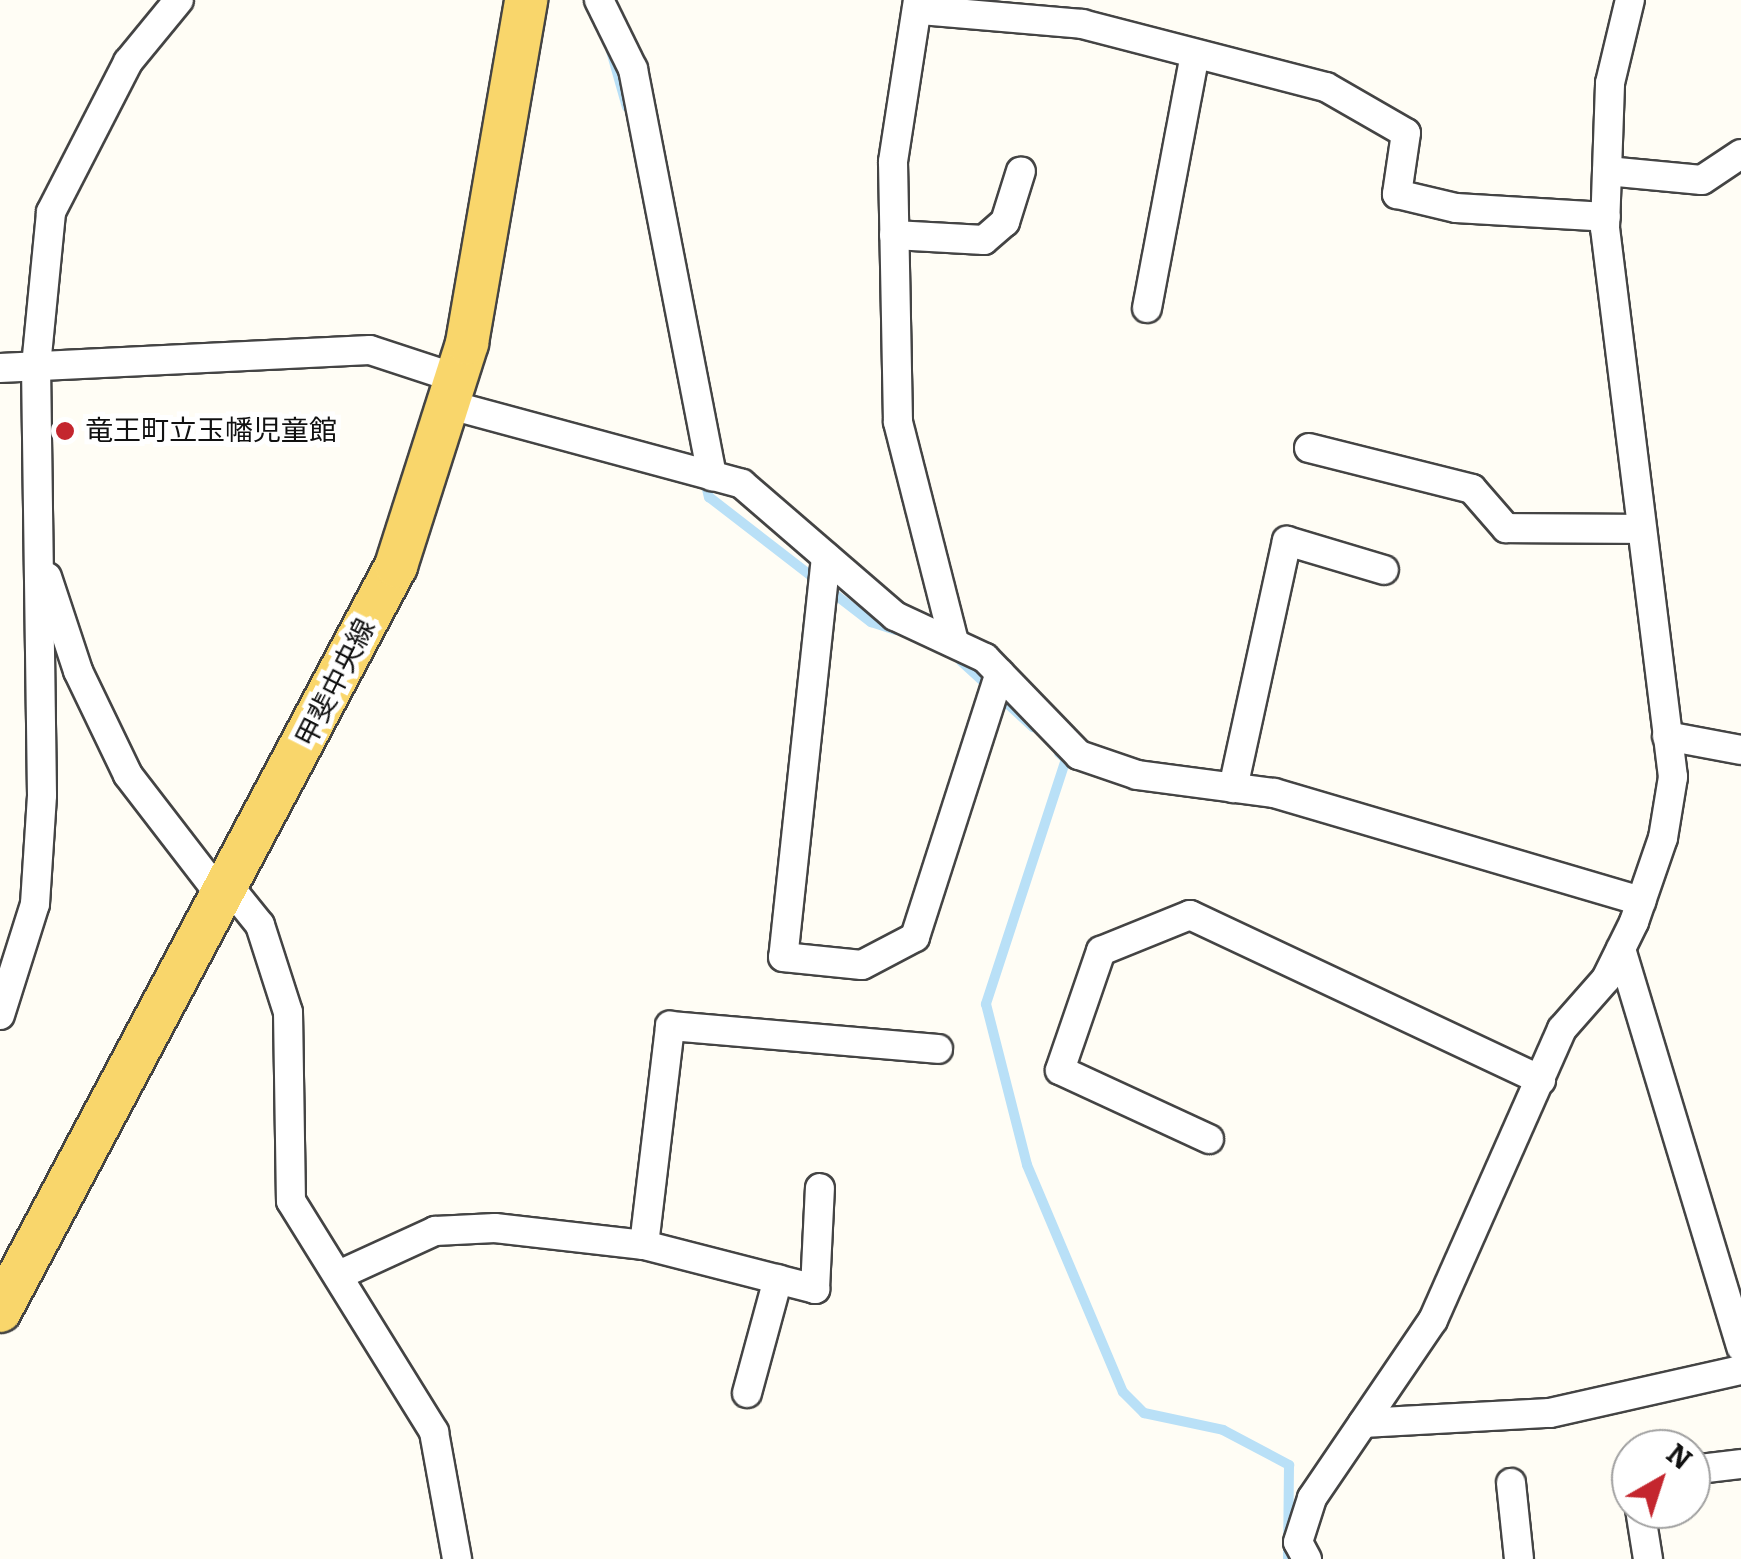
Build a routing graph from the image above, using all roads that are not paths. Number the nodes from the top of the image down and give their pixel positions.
1 (179, 0) edge
2 (526, 0) edge
3 (599, 0) edge
4 (1630, 0) edge
5 (919, 5) edge
6 (1195, 54) junction
7 (1741, 154) edge
8 (1021, 171) dead end
9 (1607, 171) junction
10 (1606, 217) junction
11 (894, 236) junction
12 (1147, 308) dead end
13 (36, 366) junction
14 (0, 368) edge
15 (454, 392) junction
16 (1309, 448) dead end
17 (712, 476) junction
18 (1639, 528) junction
19 (39, 552) junction
20 (826, 557) junction
21 (1384, 570) dead end
22 (954, 638) junction
23 (1000, 674) junction
24 (1667, 736) junction
25 (1741, 750) edge
26 (1233, 788) junction
27 (228, 895) junction
28 (1641, 901) junction
29 (1621, 949) junction
30 (0, 1015) edge
31 (938, 1049) dead end
32 (1541, 1080) junction
33 (1208, 1139) dead end
34 (820, 1188) dead end
35 (644, 1246) junction
36 (339, 1274) junction
37 (778, 1279) junction
38 (0, 1312) edge
39 (1741, 1346) edge
40 (1741, 1370) edge
41 (747, 1393) dead end
42 (1363, 1422) junction
43 (1741, 1464) edge
44 (1711, 1468) edge
45 (1511, 1483) dead end
46 (1643, 1529) edge
47 (456, 1559) edge
48 (1308, 1559) edge
49 (1519, 1559) edge
50 (1648, 1559) edge

1 - 13 street
2 - 15 main road, 甲斐中央線
3 - 17 street
4 - 9 street
5 - 6 street
5 - 11 street
6 - 10 street
6 - 12 street
7 - 9 street
8 - 11 street
9 - 10 street
10 - 18 street
11 - 22 street
13 - 14 street
13 - 15 street
13 - 19 street
15 - 17 street
15 - 27 main road, 甲斐中央線
16 - 18 street
17 - 20 street
18 - 24 street
19 - 27 street
19 - 30 street
20 - 22 street
20 - 23 street
21 - 26 street
22 - 23 street
23 - 26 street
24 - 25 street
24 - 28 street
26 - 28 street
27 - 36 street
27 - 38 main road, 甲斐中央線
28 - 29 street
29 - 32 street
29 - 39 street
31 - 35 street
32 - 33 street
32 - 42 street
34 - 37 street
35 - 36 street
35 - 37 street
36 - 47 street
37 - 41 street
40 - 42 street
42 - 48 street
43 - 44 street
45 - 49 street
46 - 50 street

